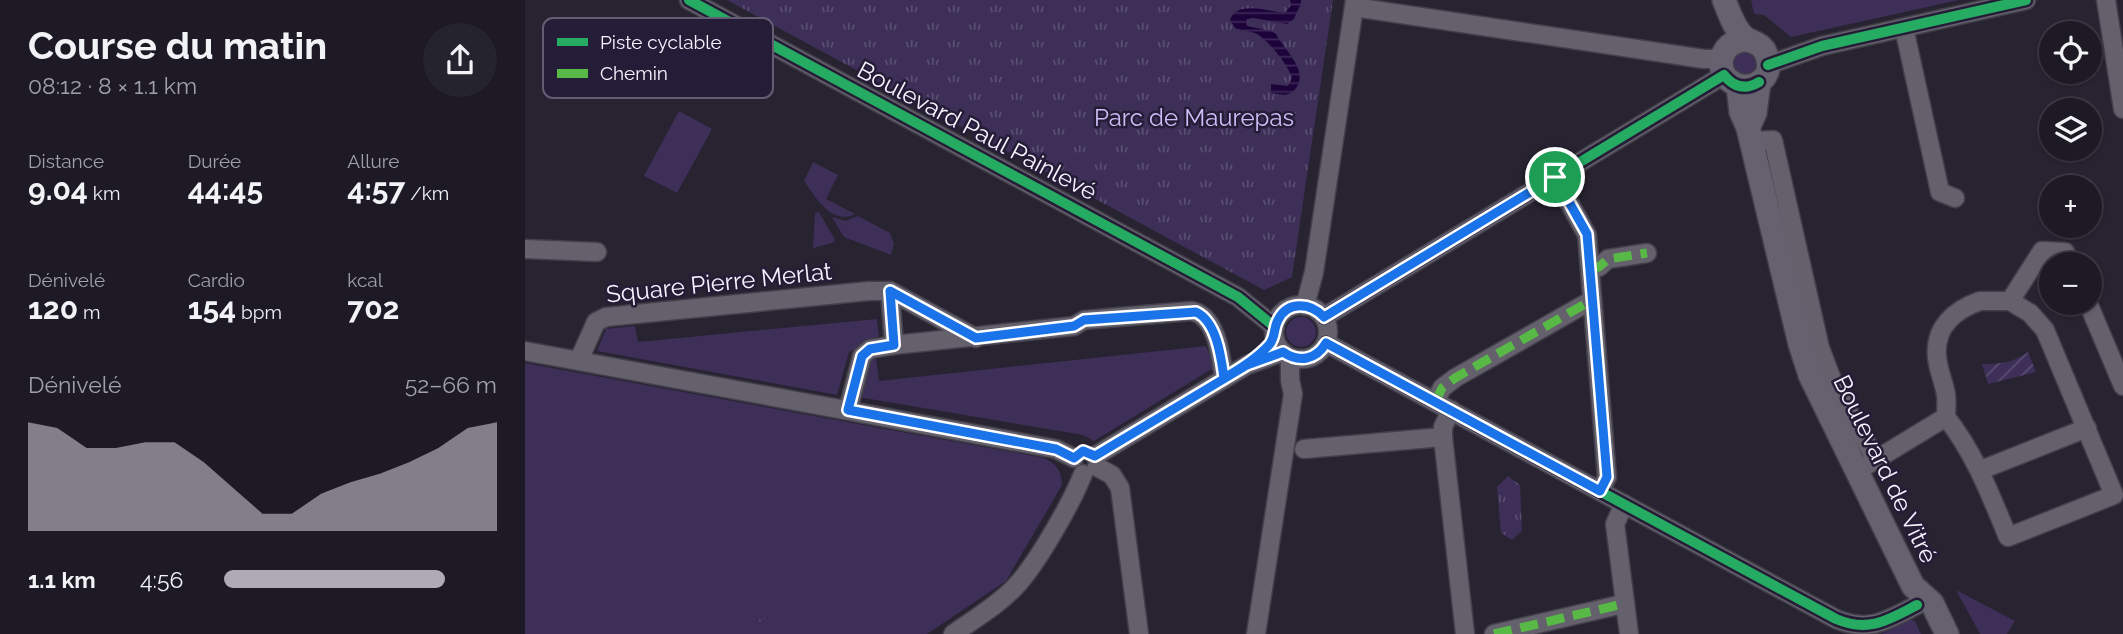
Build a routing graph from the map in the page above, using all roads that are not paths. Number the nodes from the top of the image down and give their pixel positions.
1 (689, 0) edge
2 (1718, 0) edge
3 (1724, 0) edge
4 (2026, 0) edge
5 (2106, 0) edge
6 (1354, 4) edge
7 (722, 18) edge
8 (1903, 28) junction
9 (773, 45) edge
10 (1743, 67) junction
11 (2123, 109) edge
12 (1750, 135) junction
13 (1555, 177) junction
14 (1955, 198) dead end
15 (525, 249) edge
16 (597, 252) dead end
17 (2041, 252) edge
18 (2065, 252) edge
19 (1647, 253) dead end
20 (2039, 256) edge
21 (1590, 268) junction
22 (890, 291) junction
23 (1592, 300) junction
24 (2010, 300) junction
25 (1305, 306) junction
26 (2094, 315) edge
27 (1324, 317) junction
28 (1281, 337) junction
29 (976, 338) junction
30 (1326, 343) junction
31 (894, 345) junction
32 (525, 351) edge
33 (1309, 358) junction
34 (579, 360) junction
35 (2118, 360) edge
36 (1224, 378) junction
37 (2123, 386) edge
38 (1293, 394) junction
39 (1443, 406) junction
40 (848, 410) junction
41 (1946, 417) junction
42 (2087, 428) junction
43 (1443, 437) junction
44 (1304, 449) dead end
45 (1876, 460) junction
46 (1092, 466) junction
47 (1981, 470) junction
48 (1855, 471) junction
49 (1600, 491) junction
50 (1624, 504) junction
51 (1915, 595) junction
52 (1623, 604) junction
53 (953, 634) edge
54 (1139, 634) edge
55 (1256, 634) edge
56 (1465, 634) edge
57 (1494, 634) edge
58 (1629, 634) edge
59 (1932, 634) edge
60 (1947, 634) edge

1 - 7 street, Boulevard Paul Painlevé
2 - 10 main road, Boulevard de Vitré
3 - 10 main road
4 - 8 street
5 - 11 street
6 - 10 street
6 - 25 street
8 - 10 street
8 - 14 street
9 - 28 street, Boulevard Paul Painlevé
10 - 12 main road, Boulevard de Vitré
10 - 13 street
12 - 45 street
12 - 48 main road, Boulevard de Vitré
13 - 21 street
13 - 27 street
15 - 16 street
17 - 18 street
19 - 21 street
20 - 24 street
21 - 23 street
22 - 29 street, Square Pierre Merlat
22 - 31 street
22 - 34 street, Square Pierre Merlat
23 - 39 street
23 - 49 street
24 - 41 street
24 - 42 street
25 - 27 street
25 - 28 street
26 - 35 street
27 - 30 street
28 - 33 street
28 - 36 street
28 - 38 street
29 - 31 street
29 - 36 street
30 - 33 street
30 - 39 street
31 - 40 street
32 - 34 street
33 - 38 street
34 - 40 street
35 - 37 street
36 - 46 street
38 - 55 street
39 - 43 street
39 - 49 street
40 - 46 street
41 - 45 street
41 - 47 street
42 - 47 street
42 - 47 street
43 - 44 street
43 - 56 street
45 - 48 street
46 - 53 street
46 - 54 street
48 - 51 main road, Boulevard de Vitré
49 - 50 street
50 - 51 street
50 - 52 street
51 - 59 main road, Boulevard de Vitré
51 - 60 main road, Boulevard de Vitré
52 - 57 street
52 - 58 street

